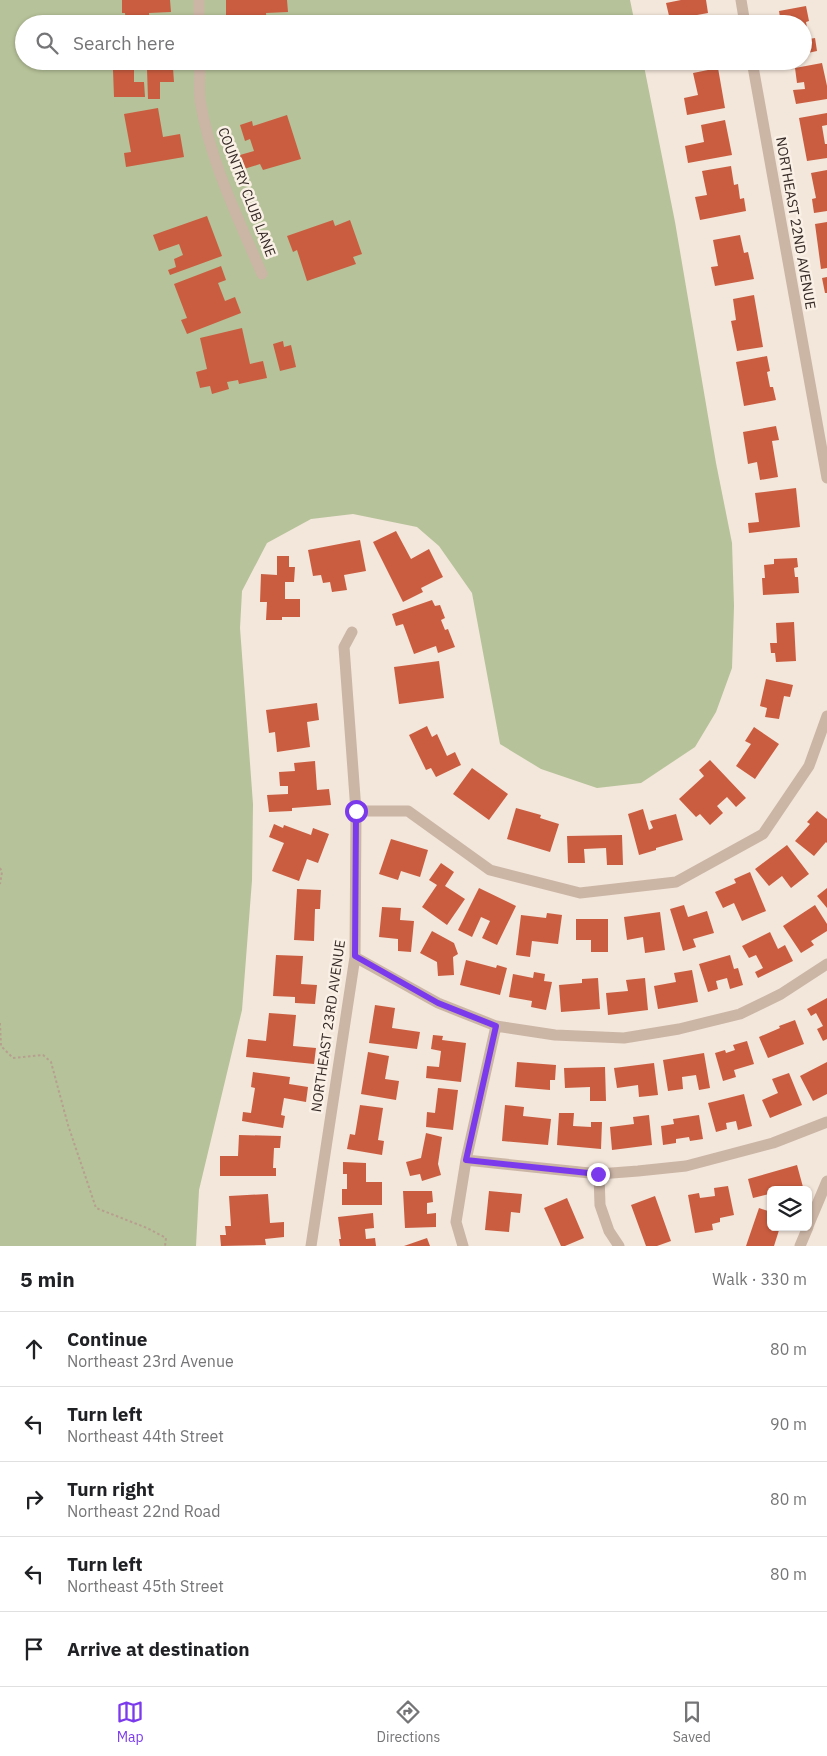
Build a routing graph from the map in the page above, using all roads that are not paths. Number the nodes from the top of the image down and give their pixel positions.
1 (199, 0) edge
2 (740, 0) edge
3 (199, 15) edge
4 (743, 15) edge
5 (200, 70) edge
6 (754, 70) edge
7 (262, 274) dead end
8 (827, 478) edge
9 (352, 632) dead end
10 (827, 716) edge
11 (356, 811) junction
12 (355, 956) junction
13 (827, 964) edge
14 (496, 1026) junction
15 (827, 1122) edge
16 (466, 1160) junction
17 (598, 1174) junction
18 (827, 1181) edge
19 (812, 1217) edge
20 (806, 1231) edge
21 (311, 1246) edge
22 (463, 1246) edge
23 (619, 1246) edge
24 (800, 1246) edge

1 - 3 street
2 - 4 street
5 - 7 street, COUNTRY CLUB LANE
6 - 8 street, NORTHEAST 22ND AVENUE
9 - 11 street, NORTHEAST 23RD AVENUE
10 - 11 street
11 - 12 street, NORTHEAST 23RD AVENUE
12 - 14 street
12 - 21 street, NORTHEAST 23RD AVENUE
13 - 14 street
14 - 16 street
15 - 17 street
16 - 17 street
16 - 22 street
17 - 23 street
18 - 19 street
20 - 24 street

